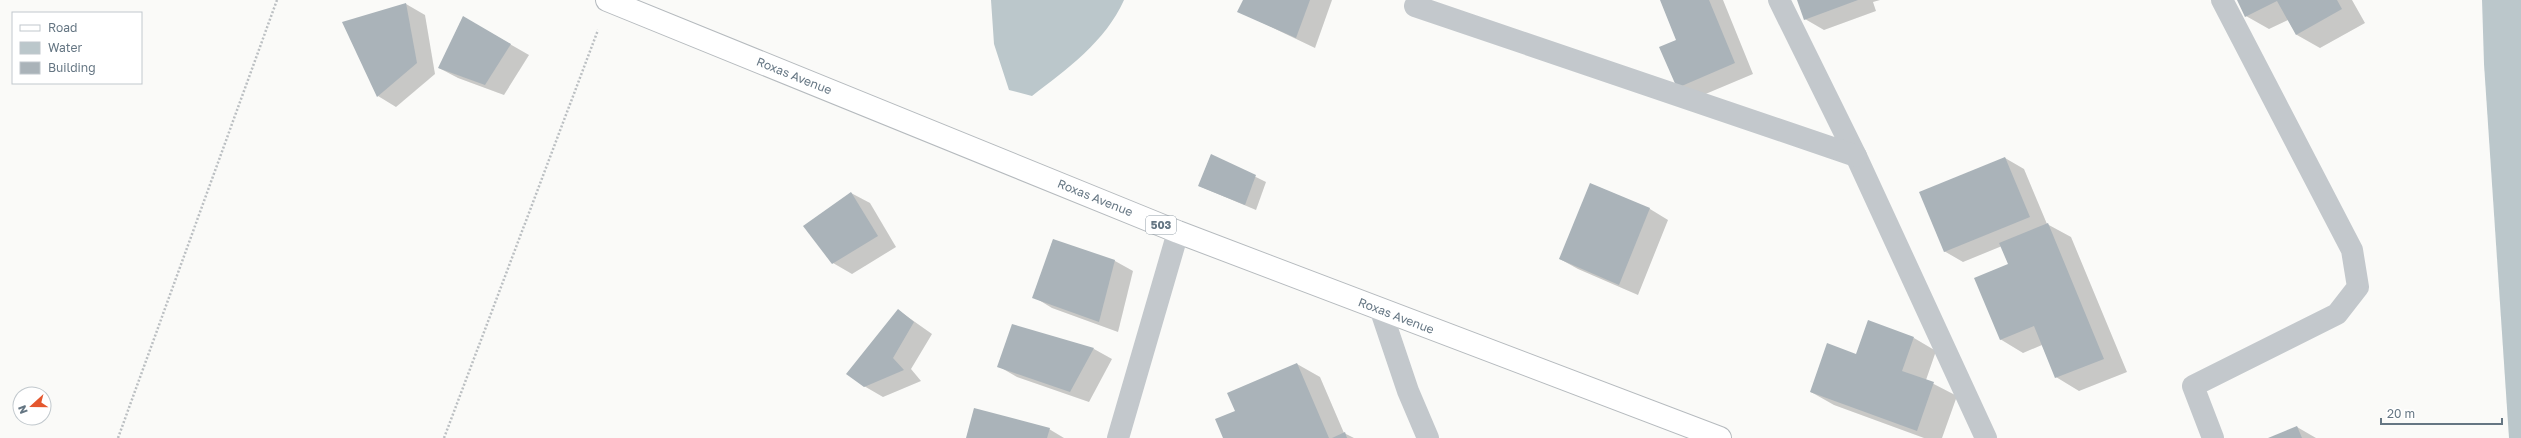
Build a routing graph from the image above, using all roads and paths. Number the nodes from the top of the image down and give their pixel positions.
1 (277, 0) edge
2 (608, 0) edge
3 (1779, 0) edge
4 (2222, 0) edge
5 (1415, 6) dead end
6 (1856, 156) junction
7 (1178, 232) junction
8 (1381, 310) junction
9 (118, 438) edge
10 (444, 438) edge
11 (1118, 438) edge
12 (1428, 438) edge
13 (1720, 438) edge
14 (1986, 438) edge
15 (2213, 438) edge

1 - 9 path
2 - 7 main road, Roxas Avenue / 503
2 - 10 path
3 - 6 street
4 - 15 street
5 - 6 street
6 - 14 street
7 - 8 main road, Roxas Avenue / 503
7 - 11 street
8 - 12 street
8 - 13 main road, Roxas Avenue / 503

